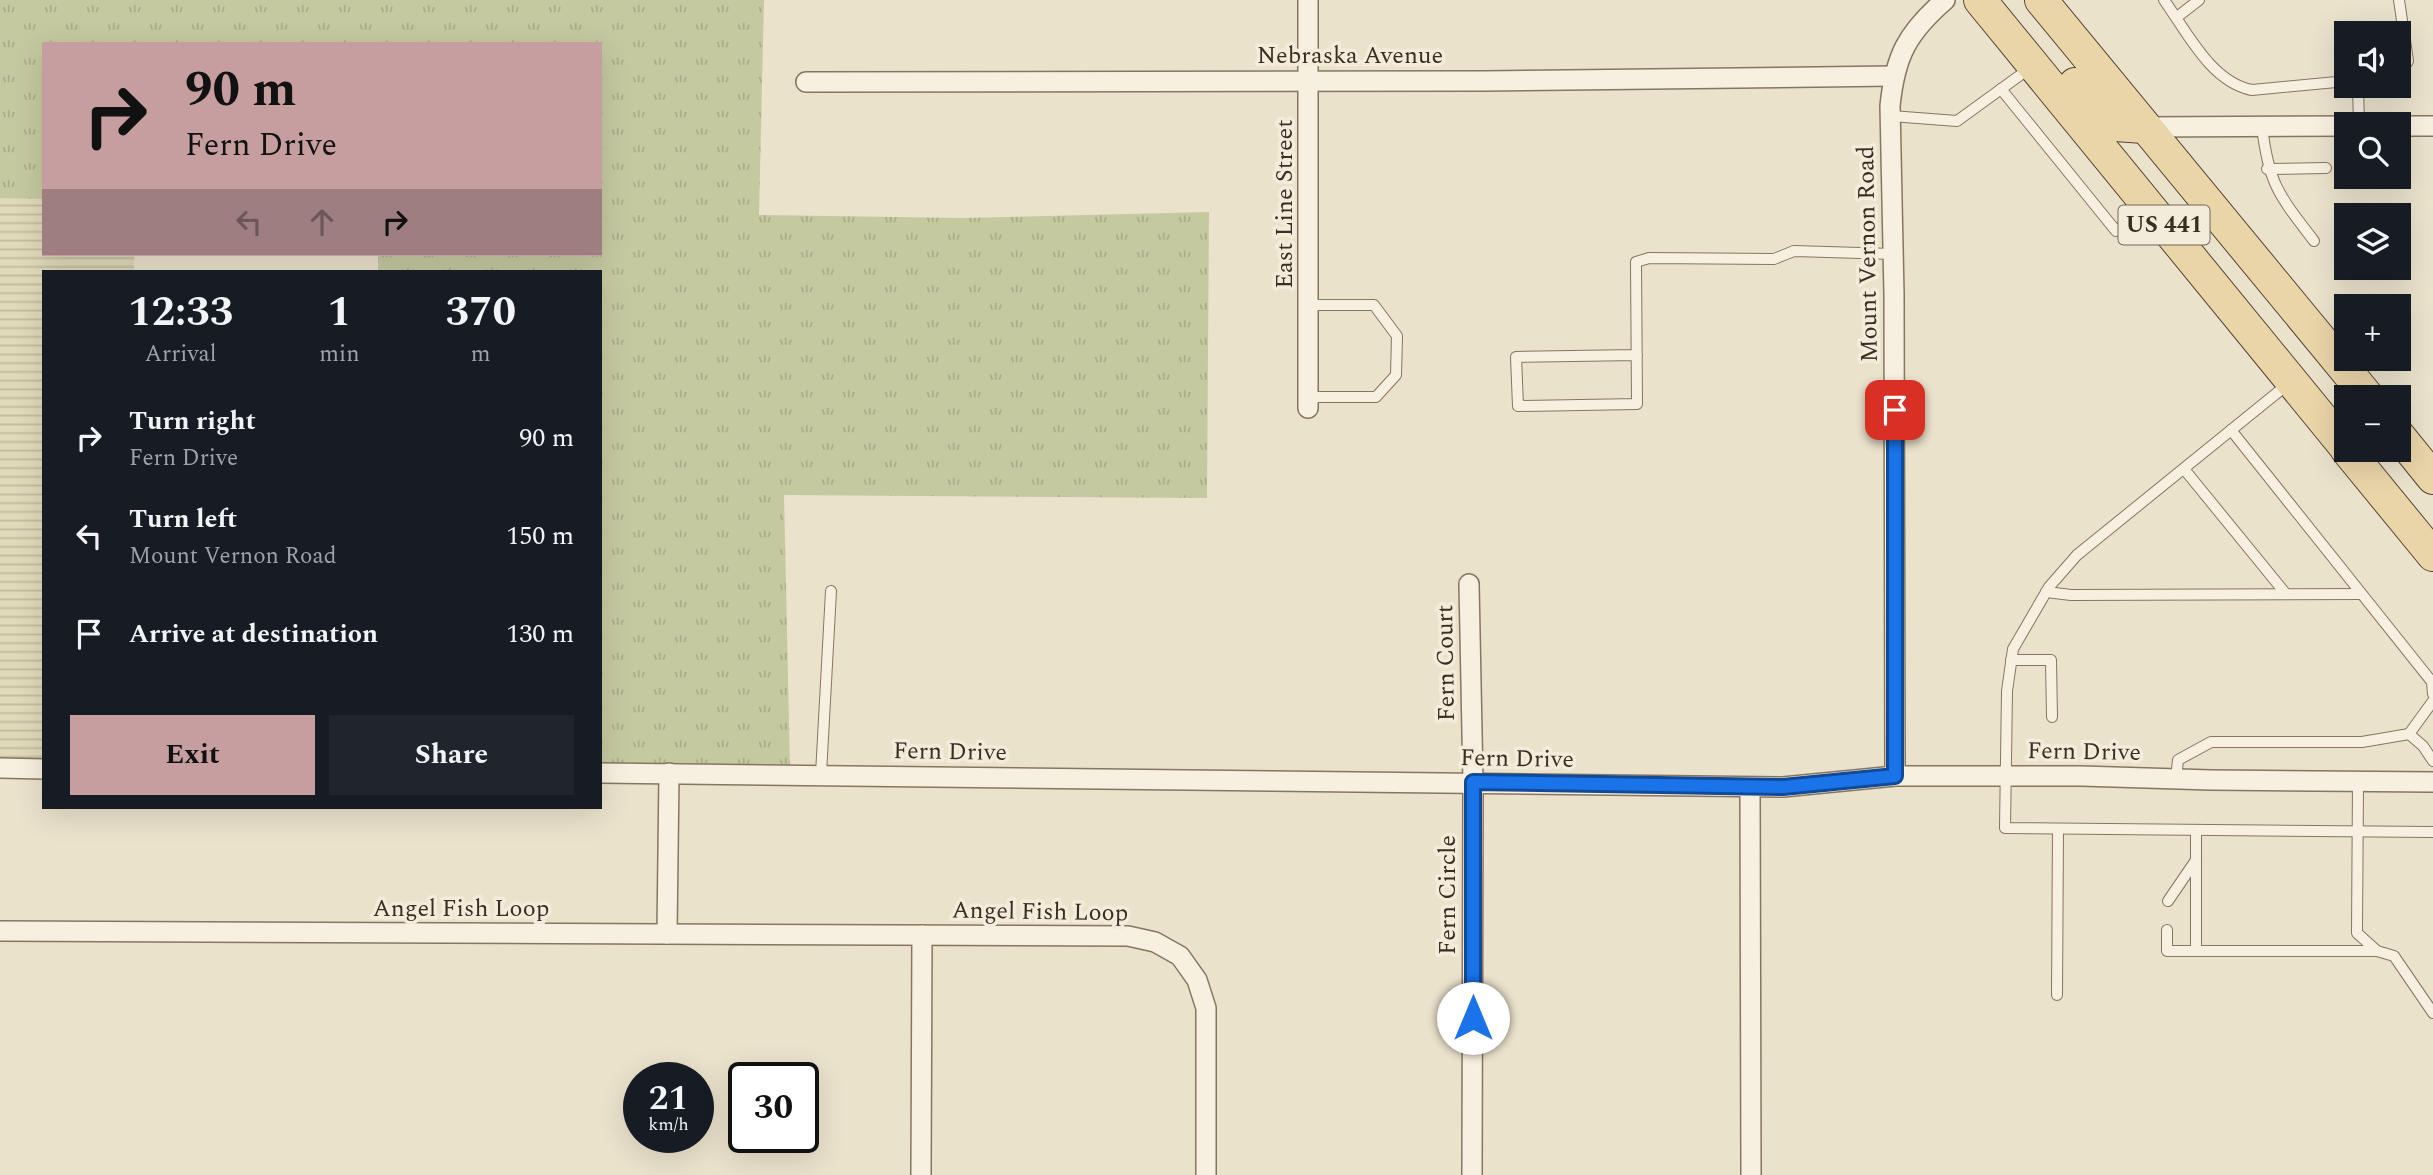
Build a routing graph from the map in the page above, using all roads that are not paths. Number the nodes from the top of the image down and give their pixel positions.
1 (1308, 0) edge
2 (1945, 0) edge
3 (1980, 0) edge
4 (1997, 0) edge
5 (2041, 0) edge
6 (2164, 0) edge
7 (2199, 0) edge
8 (2399, 0) edge
9 (2177, 17) junction
10 (2402, 21) edge
11 (2034, 65) junction
12 (1894, 76) junction
13 (1310, 79) junction
14 (806, 82) dead end
15 (2334, 82) edge
16 (2001, 89) junction
17 (1891, 116) junction
18 (2411, 126) edge
19 (2433, 126) edge
20 (2144, 127) junction
21 (2262, 127) junction
22 (2334, 127) edge
23 (2326, 168) dead end
24 (2267, 169) junction
25 (2149, 206) junction
26 (2314, 241) dead end
27 (1893, 254) junction
28 (1309, 304) junction
29 (1637, 355) junction
30 (2291, 382) junction
31 (2354, 385) edge
32 (2358, 385) edge
33 (1308, 402) joint
34 (2231, 430) junction
35 (2334, 433) edge
36 (2411, 451) edge
37 (2358, 462) edge
38 (2184, 469) junction
39 (2433, 478) edge
40 (2433, 555) edge
41 (1469, 584) dead end
42 (831, 591) dead end
43 (2046, 592) junction
44 (2286, 594) junction
45 (2361, 594) junction
46 (2011, 660) junction
47 (2433, 694) edge
48 (2433, 701) edge
49 (2052, 717) dead end
50 (2409, 734) junction
51 (2433, 761) edge
52 (0, 768) edge
53 (42, 769) edge
54 (602, 773) edge
55 (669, 773) junction
56 (821, 774) junction
57 (1895, 776) junction
58 (2006, 776) junction
59 (2176, 779) junction
60 (2358, 781) junction
61 (1473, 782) junction
62 (2433, 782) edge
63 (1750, 787) junction
64 (2058, 829) junction
65 (2196, 831) junction
66 (2433, 832) edge
67 (2359, 833) junction
68 (2196, 860) junction
69 (2168, 901) dead end
70 (2167, 930) dead end
71 (0, 931) edge
72 (667, 934) junction
73 (922, 935) junction
74 (2196, 951) junction
75 (2377, 951) junction
76 (2057, 995) dead end
77 (2433, 1013) edge
78 (920, 1175) edge
79 (1206, 1175) edge
80 (1472, 1175) edge
81 (1751, 1175) edge

1 - 13 street, East Line Street
2 - 12 street, Mount Vernon Road
3 - 11 main road, US 441
4 - 20 main road
5 - 20 main road, US 441
6 - 9 lane
7 - 9 lane
8 - 10 lane
9 - 15 lane
11 - 16 lane
11 - 25 main road, US 441
12 - 13 street, Nebraska Avenue
12 - 17 street, Mount Vernon Road
13 - 14 street, Nebraska Avenue
13 - 28 street, East Line Street
16 - 17 lane
16 - 25 lane
17 - 27 street, Mount Vernon Road
18 - 19 street
20 - 21 street
20 - 32 main road, US 441
21 - 22 street
21 - 24 lane
23 - 24 lane
24 - 26 lane
25 - 30 main road, US 441
25 - 31 main road
27 - 29 lane
27 - 57 street, Mount Vernon Road
28 - 33 street, East Line Street
28 - 33 lane
29 - 29 lane
30 - 34 lane
30 - 35 main road, US 441
34 - 38 lane
34 - 45 lane
36 - 39 main road
37 - 40 main road, US 441
38 - 43 lane
38 - 44 lane
41 - 61 street, Fern Court
42 - 56 lane
43 - 44 lane
43 - 46 lane
44 - 45 lane
45 - 47 lane
46 - 49 lane
46 - 58 lane
48 - 50 lane
50 - 51 lane
50 - 59 lane
52 - 53 street
54 - 55 street, Fern Drive
55 - 56 street, Fern Drive
55 - 72 street
56 - 61 street, Fern Drive
57 - 58 street, Fern Drive
57 - 63 street, Fern Drive
58 - 59 street, Fern Drive
58 - 64 lane
59 - 60 street, Fern Drive
60 - 62 street, Fern Drive
60 - 67 lane
61 - 63 street, Fern Drive
61 - 80 street, Fern Circle
63 - 81 street
64 - 65 lane
64 - 76 lane
65 - 67 lane
65 - 68 lane
66 - 67 lane
67 - 75 lane
68 - 69 lane
68 - 74 lane
70 - 74 lane
71 - 72 street, Angel Fish Loop
72 - 73 street, Angel Fish Loop
73 - 78 street, Angel Fish Loop
73 - 79 street, Angel Fish Loop
74 - 75 lane
75 - 77 lane

